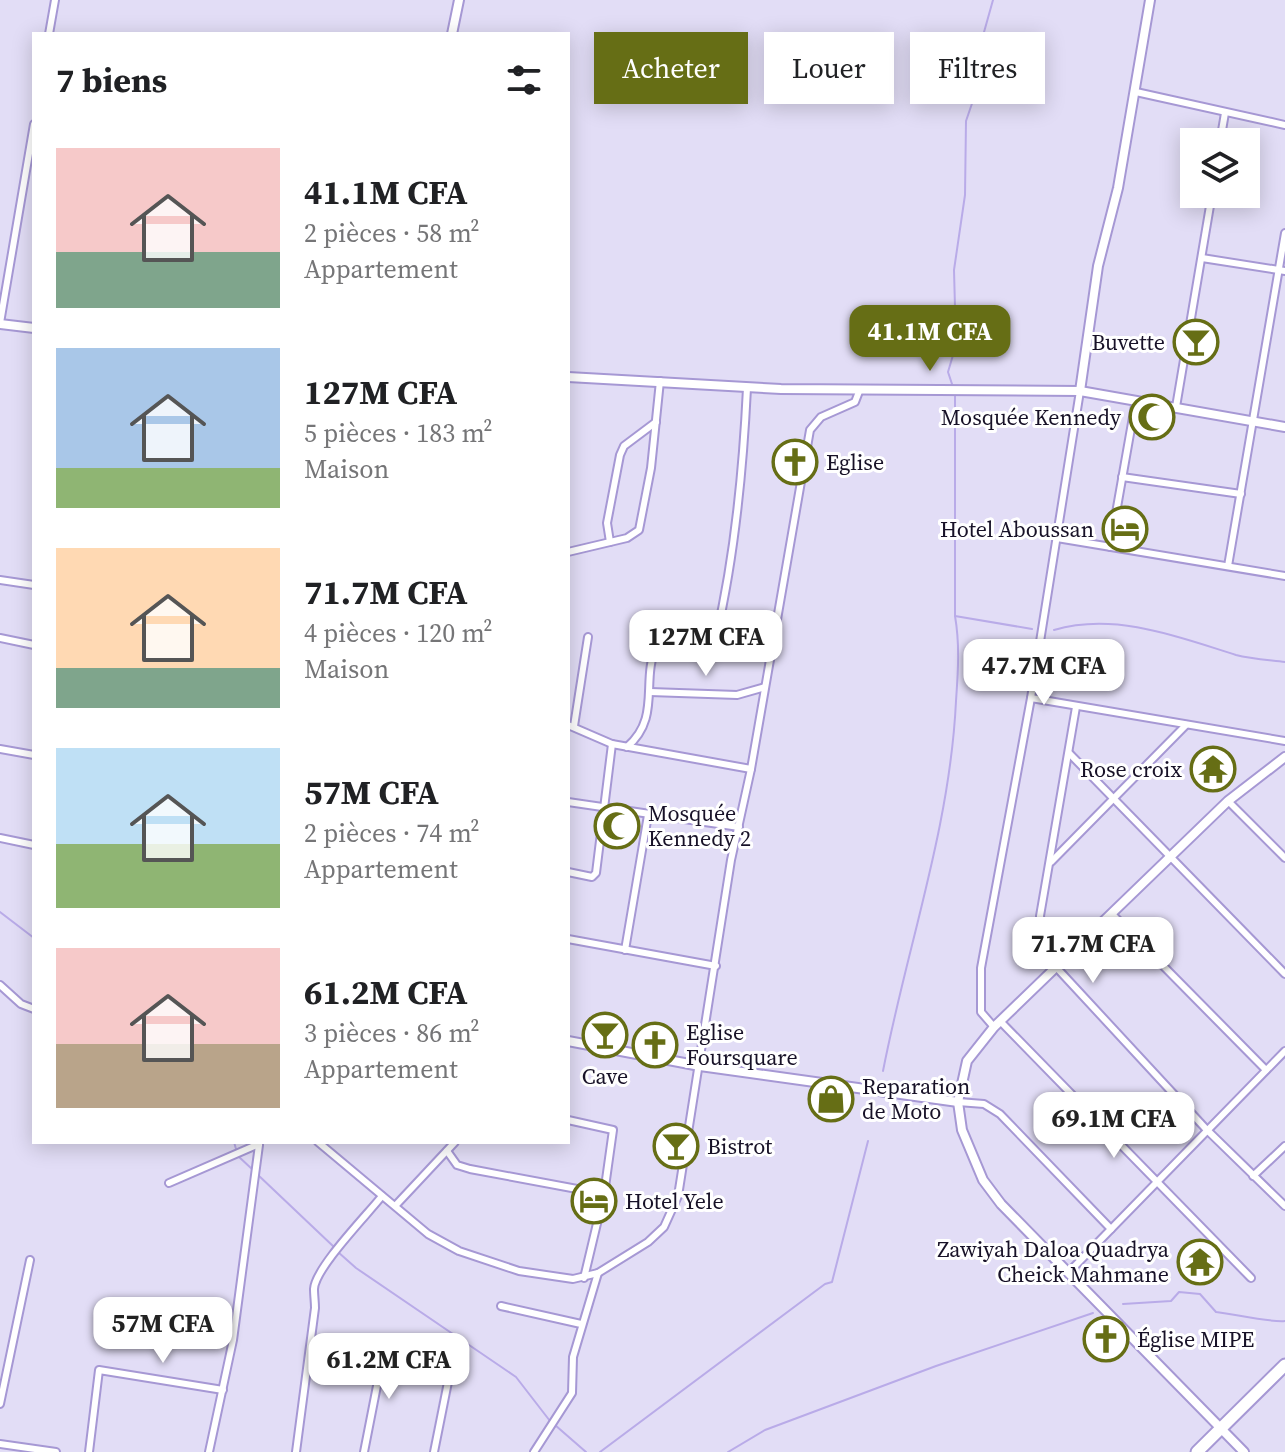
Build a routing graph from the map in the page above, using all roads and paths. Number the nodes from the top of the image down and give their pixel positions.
1 (55, 0) edge
2 (459, 0) edge
3 (1150, 0) edge
4 (49, 32) edge
5 (452, 32) edge
6 (1136, 92) junction
7 (1225, 113) junction
8 (1285, 125) edge
9 (1222, 128) edge
10 (32, 136) edge
11 (1210, 208) edge
12 (1285, 233) edge
13 (1202, 258) junction
14 (1282, 271) edge
15 (0, 324) edge
16 (32, 328) edge
17 (570, 377) edge
18 (660, 381) junction
19 (747, 388) junction
20 (860, 389) junction
21 (1080, 391) junction
22 (1136, 400) junction
23 (1176, 407) junction
24 (1253, 421) junction
25 (656, 422) junction
26 (1285, 427) edge
27 (1122, 477) junction
28 (1241, 494) junction
29 (1057, 538) junction
30 (610, 542) junction
31 (1110, 547) junction
32 (570, 552) edge
33 (1228, 566) junction
34 (1285, 576) edge
35 (0, 580) edge
36 (32, 585) edge
37 (588, 637) dead end
38 (0, 638) edge
39 (32, 645) edge
40 (765, 687) junction
41 (650, 692) junction
42 (1031, 698) junction
43 (1076, 707) junction
44 (1187, 725) junction
45 (571, 726) edge
46 (1285, 741) edge
47 (612, 744) junction
48 (627, 747) junction
49 (0, 749) edge
50 (1069, 753) junction
51 (32, 755) edge
52 (1285, 757) edge
53 (751, 769) junction
54 (1114, 800) junction
55 (1228, 801) junction
56 (570, 802) edge
57 (605, 808) junction
58 (648, 815) junction
59 (739, 827) junction
60 (0, 838) edge
61 (32, 845) edge
62 (1170, 857) junction
63 (1285, 858) edge
64 (1051, 862) junction
65 (570, 872) edge
66 (1112, 914) junction
67 (570, 939) edge
68 (625, 950) junction
69 (716, 966) junction
70 (1056, 967) junction
71 (1285, 974) edge
72 (0, 985) edge
73 (32, 1008) edge
74 (997, 1024) junction
75 (570, 1041) edge
76 (1285, 1051) edge
77 (700, 1066) junction
78 (1266, 1070) junction
79 (958, 1102) junction
80 (570, 1120) edge
81 (1206, 1129) junction
82 (258, 1144) edge
83 (260, 1144) edge
84 (320, 1144) edge
85 (453, 1144) edge
86 (1285, 1146) edge
87 (447, 1151) junction
88 (1253, 1176) junction
89 (1155, 1181) junction
90 (169, 1183) dead end
91 (604, 1194) junction
92 (382, 1196) junction
93 (396, 1205) junction
94 (1285, 1206) edge
95 (1111, 1229) junction
96 (30, 1260) dead end
97 (1069, 1272) junction
98 (598, 1273) junction
99 (584, 1278) junction
100 (1251, 1278) dead end
101 (501, 1306) dead end
102 (581, 1324) junction
103 (385, 1345) dead end
104 (1285, 1365) edge
105 (448, 1382) dead end
106 (223, 1390) junction
107 (0, 1404) edge
108 (1220, 1430) junction
109 (0, 1444) edge
110 (56, 1452) edge
111 (89, 1452) edge
112 (209, 1452) edge
113 (296, 1452) edge
114 (364, 1452) edge
115 (434, 1452) edge
116 (534, 1452) edge
117 (1197, 1452) edge
118 (1244, 1452) edge

1 - 4 street
2 - 5 street
3 - 6 street
6 - 7 street
6 - 21 street
7 - 8 street
7 - 9 street
10 - 15 street
11 - 13 street
12 - 14 street
13 - 14 street
13 - 23 street
14 - 24 street
15 - 16 street
17 - 18 street
18 - 19 street
18 - 25 street
19 - 20 street
19 - 41 street
20 - 21 street
20 - 40 street
21 - 22 street
21 - 29 street
22 - 23 street
22 - 27 street
23 - 24 street
24 - 26 street
24 - 28 street
25 - 30 street
25 - 30 street
27 - 28 street
27 - 31 street
28 - 33 street
29 - 31 street
29 - 42 street
30 - 32 street
31 - 33 street
33 - 34 street
35 - 36 street
37 - 45 street
38 - 39 street
40 - 41 street
40 - 53 street
41 - 48 street
42 - 43 street
42 - 74 street
43 - 44 street
43 - 50 street
44 - 46 street
44 - 54 street
45 - 47 street
47 - 48 street
47 - 57 street
48 - 53 street
49 - 51 street
50 - 54 street
50 - 64 street
52 - 55 street
53 - 59 street
54 - 62 street
54 - 64 street
55 - 62 street
55 - 63 street
56 - 57 street
57 - 58 street
57 - 65 street
58 - 59 street
58 - 68 street
59 - 69 street
60 - 61 street
62 - 66 street
62 - 71 street
64 - 70 street
66 - 70 street
66 - 78 street
67 - 68 street
68 - 69 street
69 - 77 street
70 - 74 street
70 - 81 street
72 - 73 street
74 - 79 street
74 - 89 street
75 - 77 street
76 - 78 street
77 - 79 street
77 - 98 street
78 - 81 street
79 - 95 street
79 - 97 street
80 - 91 street
81 - 88 street
81 - 89 street
82 - 90 street
83 - 106 street
84 - 92 street
85 - 87 street
86 - 88 street
87 - 91 street
87 - 93 street
88 - 94 street
89 - 95 street
89 - 100 street
91 - 99 street
92 - 93 street
92 - 113 street
93 - 99 street
95 - 97 street
96 - 107 street
97 - 108 street
98 - 99 street
98 - 102 street
101 - 102 street
102 - 116 street
103 - 114 street
104 - 108 highway
105 - 115 street
106 - 111 street
106 - 112 street
108 - 117 highway
108 - 118 street
109 - 110 street

